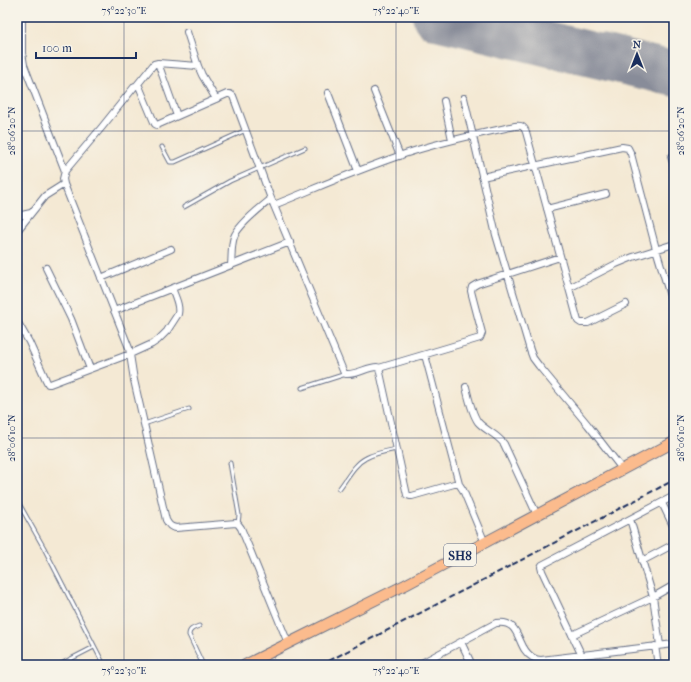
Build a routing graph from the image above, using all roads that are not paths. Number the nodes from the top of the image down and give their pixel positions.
1 (22, 17) edge
2 (187, 32) dead end
3 (20, 57) edge
4 (158, 63) junction
5 (198, 66) junction
6 (137, 85) junction
7 (374, 91) dead end
8 (328, 93) dead end
9 (464, 98) dead end
10 (216, 99) junction
11 (444, 101) dead end
12 (177, 116) junction
13 (246, 130) junction
14 (473, 135) junction
15 (452, 140) junction
16 (162, 147) dead end
17 (305, 148) dead end
18 (400, 156) junction
19 (671, 157) dead end
20 (536, 166) junction
21 (674, 166) edge
22 (260, 168) junction
23 (65, 171) junction
24 (358, 171) junction
25 (482, 177) junction
26 (64, 184) junction
27 (606, 194) dead end
28 (272, 202) junction
29 (184, 207) dead end
30 (547, 209) junction
31 (31, 213) junction
32 (17, 216) edge
33 (17, 232) edge
34 (290, 242) junction
35 (674, 244) edge
36 (171, 249) dead end
37 (656, 249) junction
38 (560, 257) junction
39 (232, 265) junction
40 (46, 268) dead end
41 (507, 274) junction
42 (101, 278) junction
43 (172, 288) junction
44 (569, 288) junction
45 (626, 304) dead end
46 (673, 306) dead end
47 (114, 311) junction
48 (17, 321) edge
49 (130, 354) junction
50 (425, 355) junction
51 (378, 368) junction
52 (90, 370) junction
53 (346, 374) junction
54 (466, 387) dead end
55 (302, 388) dead end
56 (189, 409) dead end
57 (144, 424) junction
58 (674, 442) edge
59 (397, 449) junction
60 (230, 463) dead end
61 (622, 469) junction
62 (459, 484) junction
63 (339, 489) dead end
64 (674, 496) edge
65 (17, 500) edge
66 (662, 503) junction
67 (537, 515) junction
68 (630, 519) junction
69 (238, 524) junction
70 (674, 528) edge
71 (485, 542) junction
72 (674, 544) edge
73 (642, 560) junction
74 (674, 585) edge
75 (653, 597) junction
76 (199, 626) dead end
77 (572, 635) junction
78 (461, 642) junction
79 (288, 643) junction
80 (674, 644) edge
81 (657, 646) junction
82 (94, 647) junction
83 (582, 656) junction
84 (17, 658) edge
85 (548, 659) junction
86 (21, 665) edge
87 (59, 665) edge
88 (104, 665) edge
89 (203, 665) edge
90 (245, 665) edge
91 (418, 665) edge
92 (472, 665) edge
93 (544, 665) edge
94 (658, 665) edge

1 - 3 street
2 - 5 street
3 - 23 street
4 - 5 street
4 - 6 street
4 - 12 street
5 - 10 street
6 - 12 street
6 - 23 street
7 - 18 street
8 - 24 street
9 - 14 street
10 - 12 street
10 - 13 street
11 - 15 street
13 - 16 lane
13 - 22 street
14 - 15 street
14 - 20 street
14 - 25 street
15 - 18 street
17 - 22 lane
18 - 24 street
19 - 21 street
20 - 25 street
20 - 30 street
20 - 37 street
22 - 28 street
22 - 29 lane
23 - 26 street
24 - 28 street
25 - 41 street
26 - 31 street
26 - 42 street
27 - 30 street
28 - 34 street
28 - 39 street
30 - 38 street
31 - 32 street
31 - 33 street
34 - 39 street
34 - 53 street
35 - 37 street
36 - 42 street
37 - 44 street
37 - 46 street
38 - 41 street
38 - 44 street
39 - 43 street
40 - 52 street
41 - 50 street
41 - 61 street
42 - 47 street
43 - 47 street
43 - 49 street
44 - 45 street
47 - 49 street
48 - 52 street
49 - 52 street
49 - 57 street
50 - 51 street
50 - 62 street
51 - 53 street
51 - 59 street
53 - 55 lane
54 - 67 street
56 - 57 lane
57 - 69 street
58 - 61 main road, SH8
59 - 62 street
59 - 63 lane
60 - 69 lane
61 - 67 main road, SH8
62 - 71 street
64 - 66 street
65 - 82 lane
66 - 68 street
66 - 70 street
67 - 71 main road, SH8
68 - 73 street
68 - 77 street
69 - 79 street
71 - 79 main road, SH8
72 - 73 street
73 - 75 street
74 - 75 street
75 - 77 street
75 - 81 street
76 - 89 lane
77 - 83 street
78 - 85 street
78 - 91 street
78 - 92 street
79 - 90 main road, SH8
80 - 81 street
81 - 83 street
81 - 94 street
82 - 87 lane
82 - 88 lane
83 - 85 street
84 - 86 lane
85 - 93 street

